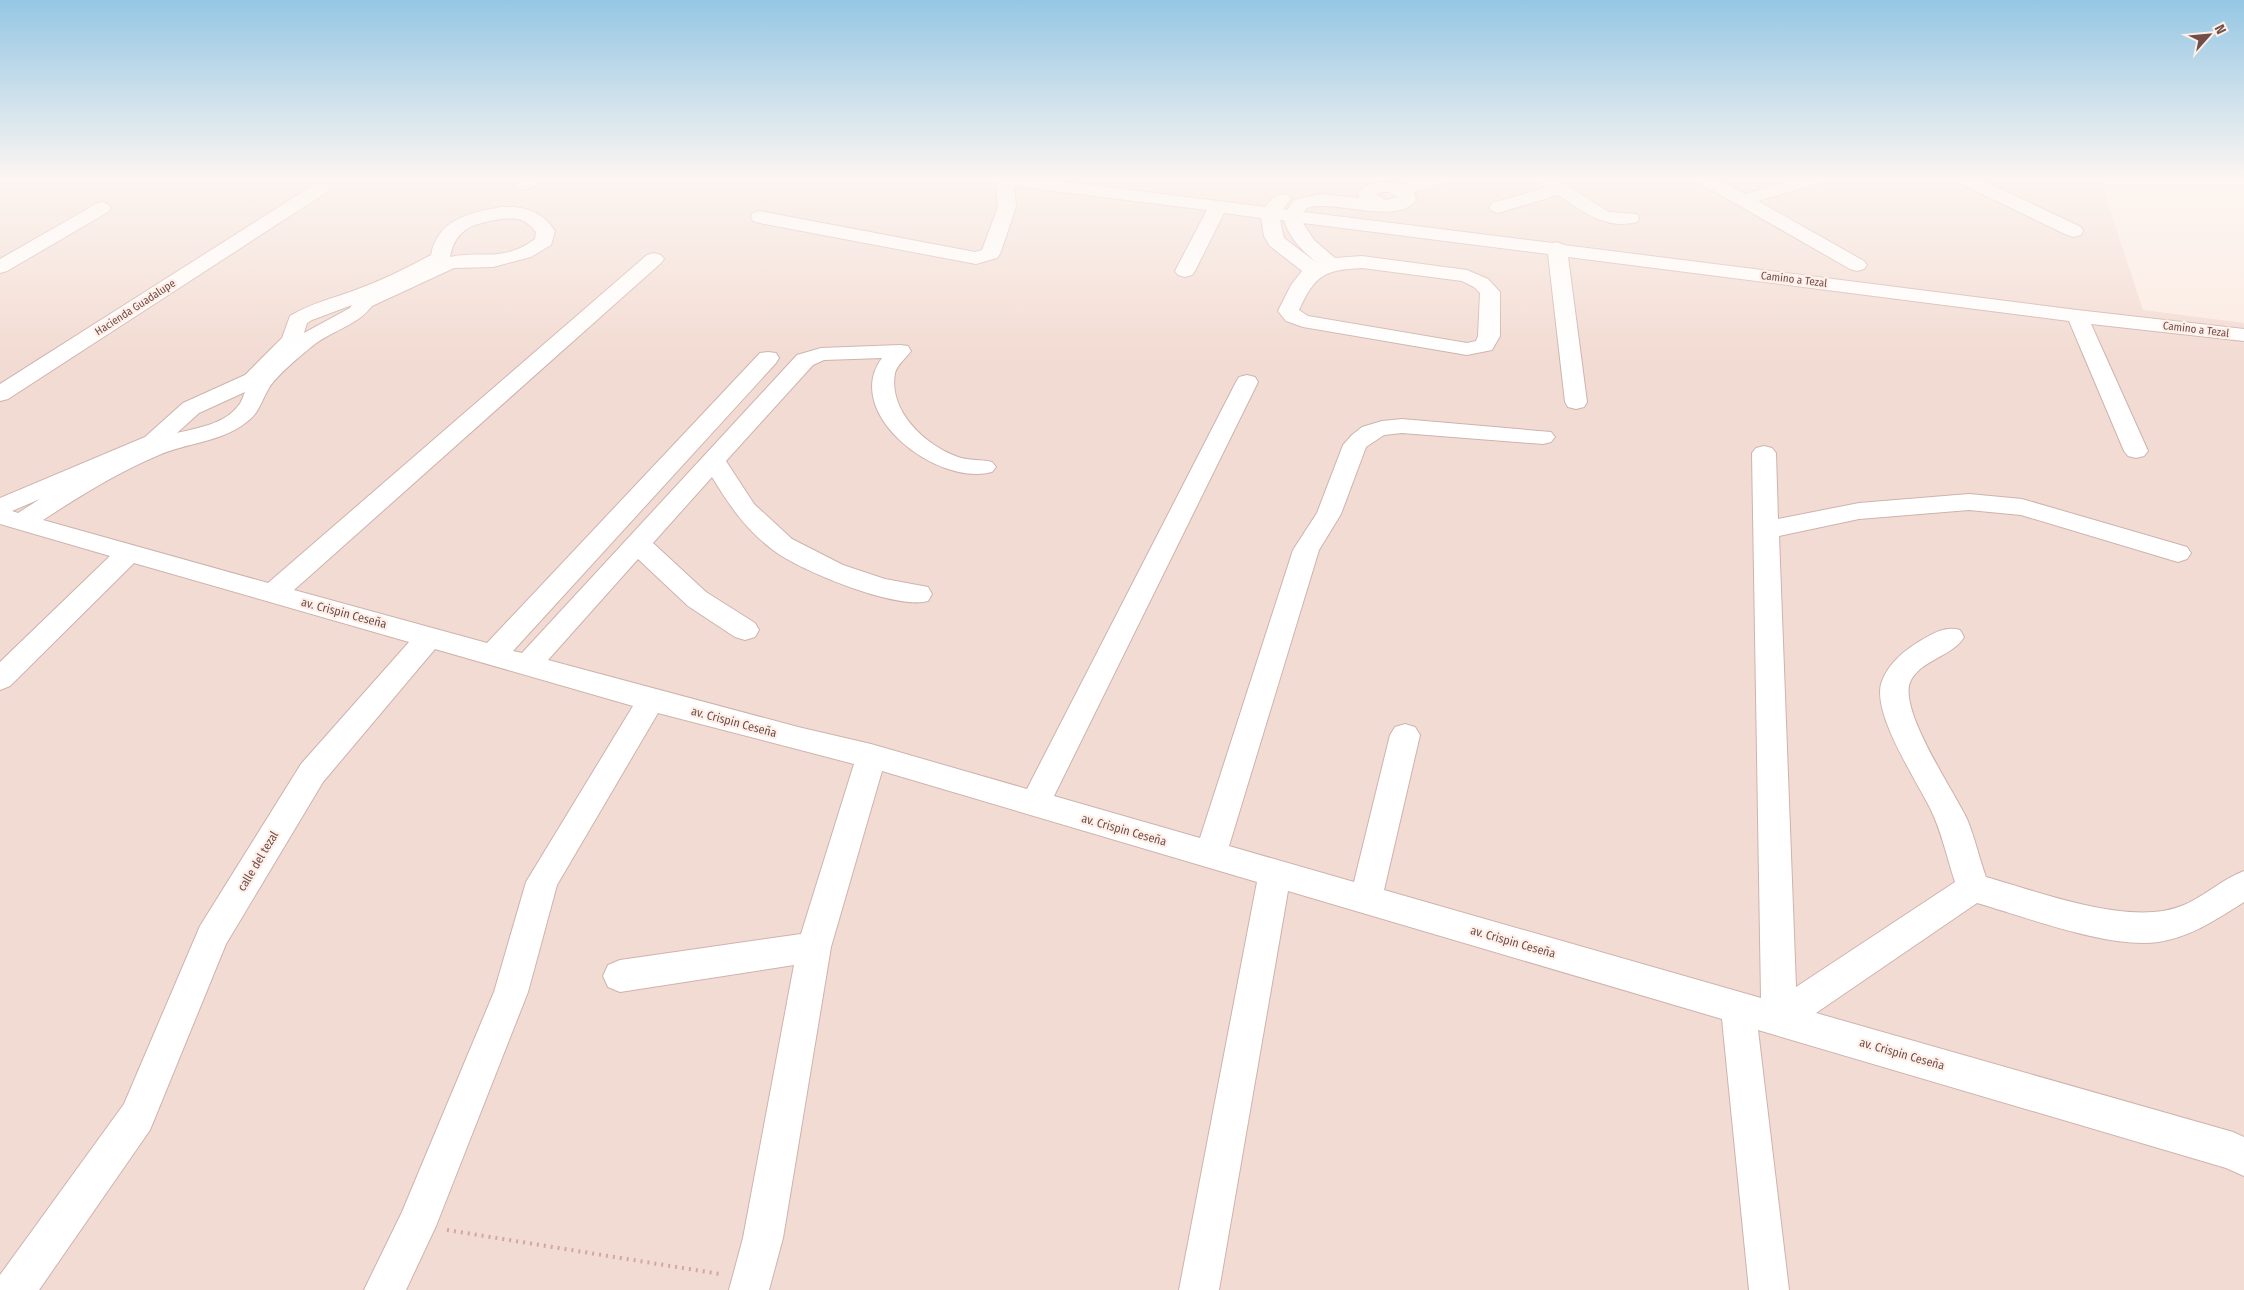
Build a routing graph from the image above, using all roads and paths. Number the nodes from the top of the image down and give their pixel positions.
1 (52, 237) edge
2 (244, 237) edge
3 (446, 237) edge
4 (545, 237) edge
5 (867, 237) edge
6 (996, 237) edge
7 (1202, 237) edge
8 (1274, 237) edge
9 (1300, 237) edge
10 (1468, 237) edge
11 (1808, 237) edge
12 (1557, 248) junction
13 (654, 259) dead end
14 (1856, 265) dead end
15 (0, 267) edge
16 (1323, 268) junction
17 (1185, 271) dead end
18 (2077, 316) junction
19 (2244, 335) edge
20 (768, 358) dead end
21 (1247, 382) dead end
22 (0, 394) edge
23 (1576, 402) dead end
24 (1543, 437) dead end
25 (2136, 451) dead end
26 (1764, 452) dead end
27 (714, 461) junction
28 (984, 467) dead end
29 (7, 515) edge
30 (1766, 530) junction
31 (638, 544) junction
32 (129, 553) junction
33 (2178, 553) dead end
34 (272, 594) junction
35 (919, 594) dead end
36 (746, 630) dead end
37 (430, 637) junction
38 (1950, 637) dead end
39 (493, 654) junction
40 (528, 664) junction
41 (0, 679) edge
42 (651, 700) junction
43 (1405, 735) dead end
44 (872, 756) junction
45 (1035, 803) junction
46 (1210, 855) junction
47 (1274, 873) junction
48 (2244, 885) edge
49 (1973, 888) junction
50 (1366, 898) junction
51 (814, 947) junction
52 (620, 976) dead end
53 (1738, 1007) junction
54 (1779, 1018) junction
55 (2244, 1157) edge
56 (416, 1226) junction
57 (751, 1285) edge
58 (14, 1290) edge
59 (384, 1290) edge
60 (1199, 1290) edge
61 (1769, 1290) edge

1 - 15 street
2 - 22 street, Hacienda Guadalupe
3 - 29 street
4 - 29 street
5 - 6 street
7 - 17 street
8 - 16 street
9 - 16 street
10 - 12 street, Camino a Tezal
11 - 14 street
12 - 18 street, Camino a Tezal
12 - 23 street
13 - 34 street
16 - 16 street
18 - 19 street, Camino a Tezal
18 - 25 street
20 - 39 street
21 - 45 street
24 - 46 street
26 - 30 street
27 - 28 street
27 - 31 street
27 - 35 street
29 - 32 street, av. Crispin Ceseña
30 - 33 street
30 - 54 street
31 - 36 street
31 - 40 street
32 - 34 street, av. Crispin Ceseña
32 - 41 street
34 - 37 street, av. Crispin Ceseña
37 - 39 street, av. Crispin Ceseña
37 - 58 street, calle del tezal
38 - 49 street
39 - 40 street, av. Crispin Ceseña
40 - 42 street, av. Crispin Ceseña
42 - 44 street, av. Crispin Ceseña
42 - 56 street
43 - 50 street
44 - 45 street, av. Crispin Ceseña
44 - 51 street
45 - 46 street, av. Crispin Ceseña
46 - 47 street, av. Crispin Ceseña
47 - 50 street, av. Crispin Ceseña
47 - 60 street
48 - 49 street
49 - 54 street
50 - 53 street, av. Crispin Ceseña
51 - 52 street
51 - 57 street
53 - 54 street, av. Crispin Ceseña
53 - 61 street
54 - 55 street, av. Crispin Ceseña
56 - 57 path
56 - 59 street

